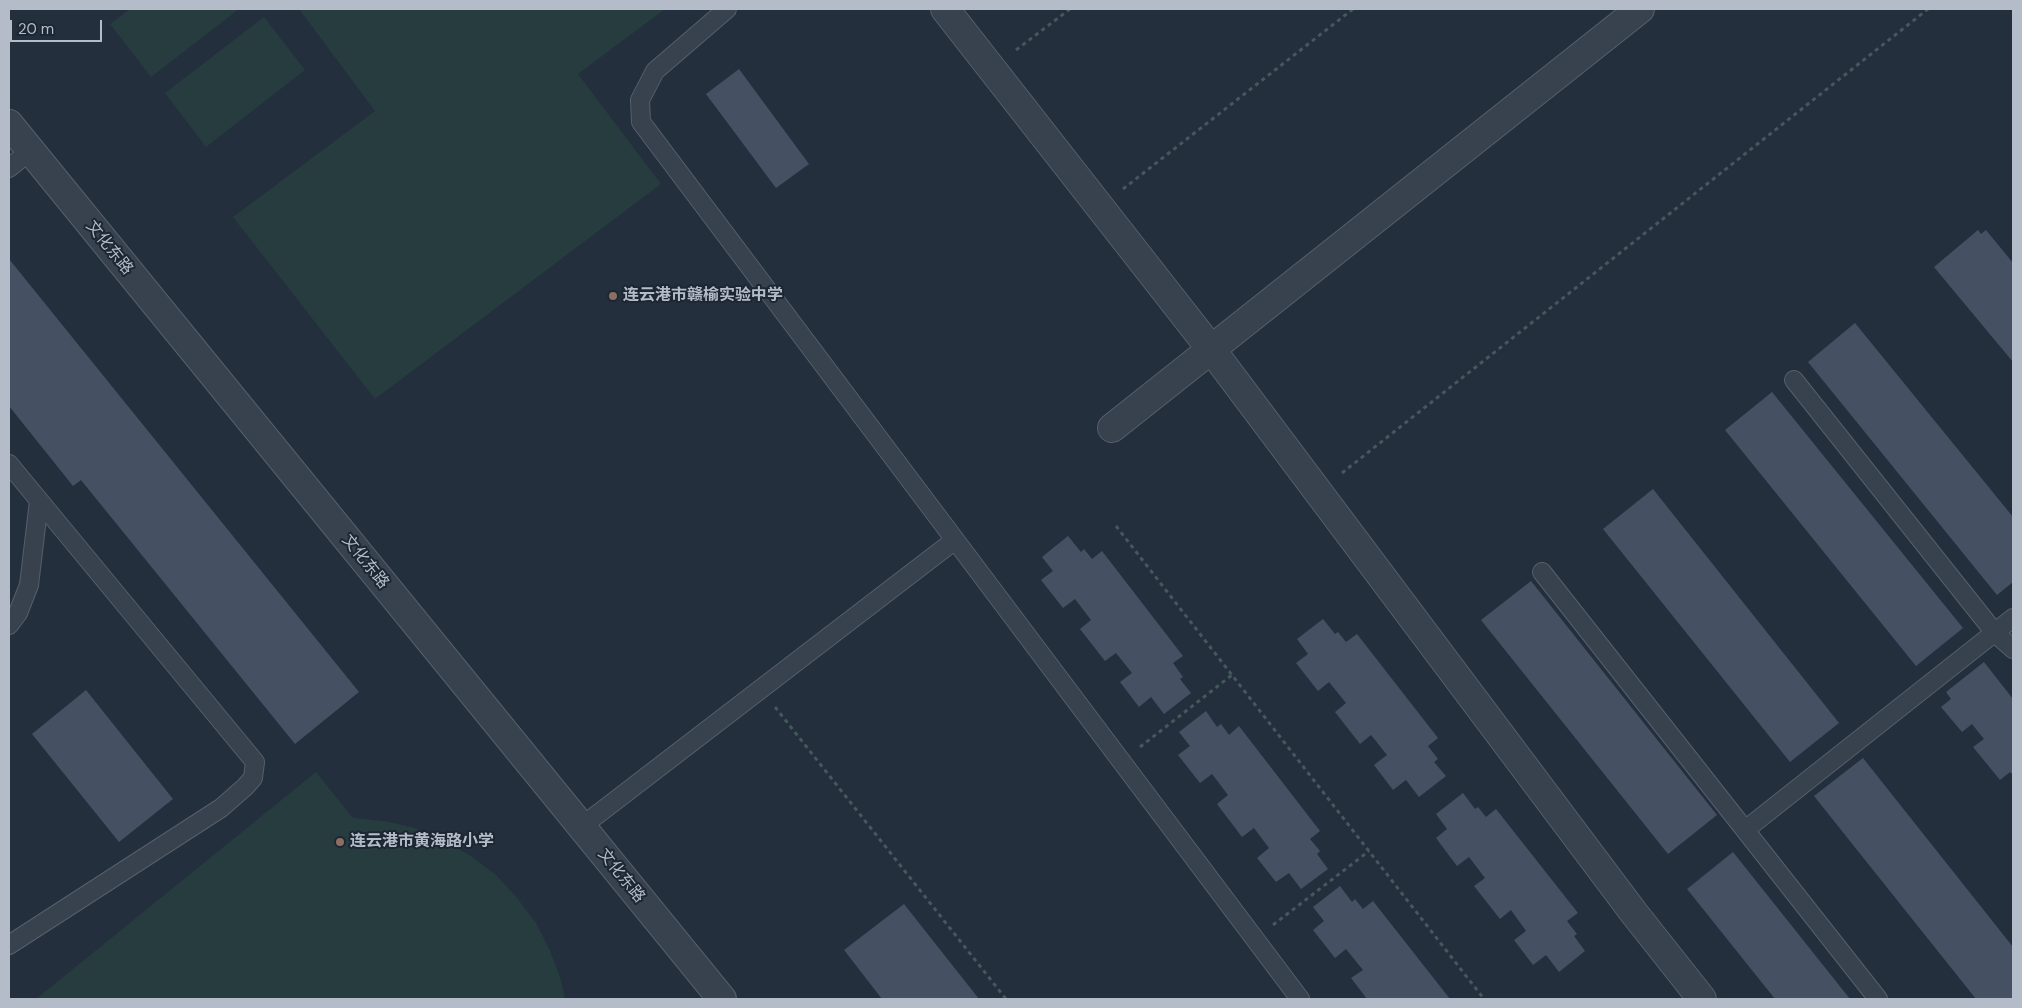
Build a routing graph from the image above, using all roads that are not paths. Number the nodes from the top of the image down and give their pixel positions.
1 (727, 9) edge
2 (944, 9) edge
3 (1640, 9) edge
4 (9, 124) edge
5 (30, 151) junction
6 (9, 168) edge
7 (1211, 350) junction
8 (1794, 380) dead end
9 (1112, 428) dead end
10 (9, 464) edge
11 (39, 501) junction
12 (954, 540) junction
13 (1542, 572) dead end
14 (2013, 618) edge
15 (9, 625) edge
16 (1995, 633) junction
17 (2013, 649) edge
18 (581, 827) junction
19 (1745, 830) junction
20 (9, 945) edge
21 (722, 999) edge
22 (1300, 999) edge
23 (1702, 999) edge
24 (1878, 999) edge

1 - 12 lane
2 - 7 street
3 - 7 street
4 - 5 street, 文化东路
5 - 6 lane
5 - 18 street, 文化东路
7 - 9 street
7 - 23 street
8 - 16 lane
10 - 11 lane
11 - 15 lane
11 - 20 lane
12 - 18 lane
12 - 22 lane
13 - 19 lane
14 - 16 lane
16 - 17 lane
16 - 19 lane
18 - 21 street, 文化东路
19 - 24 lane

